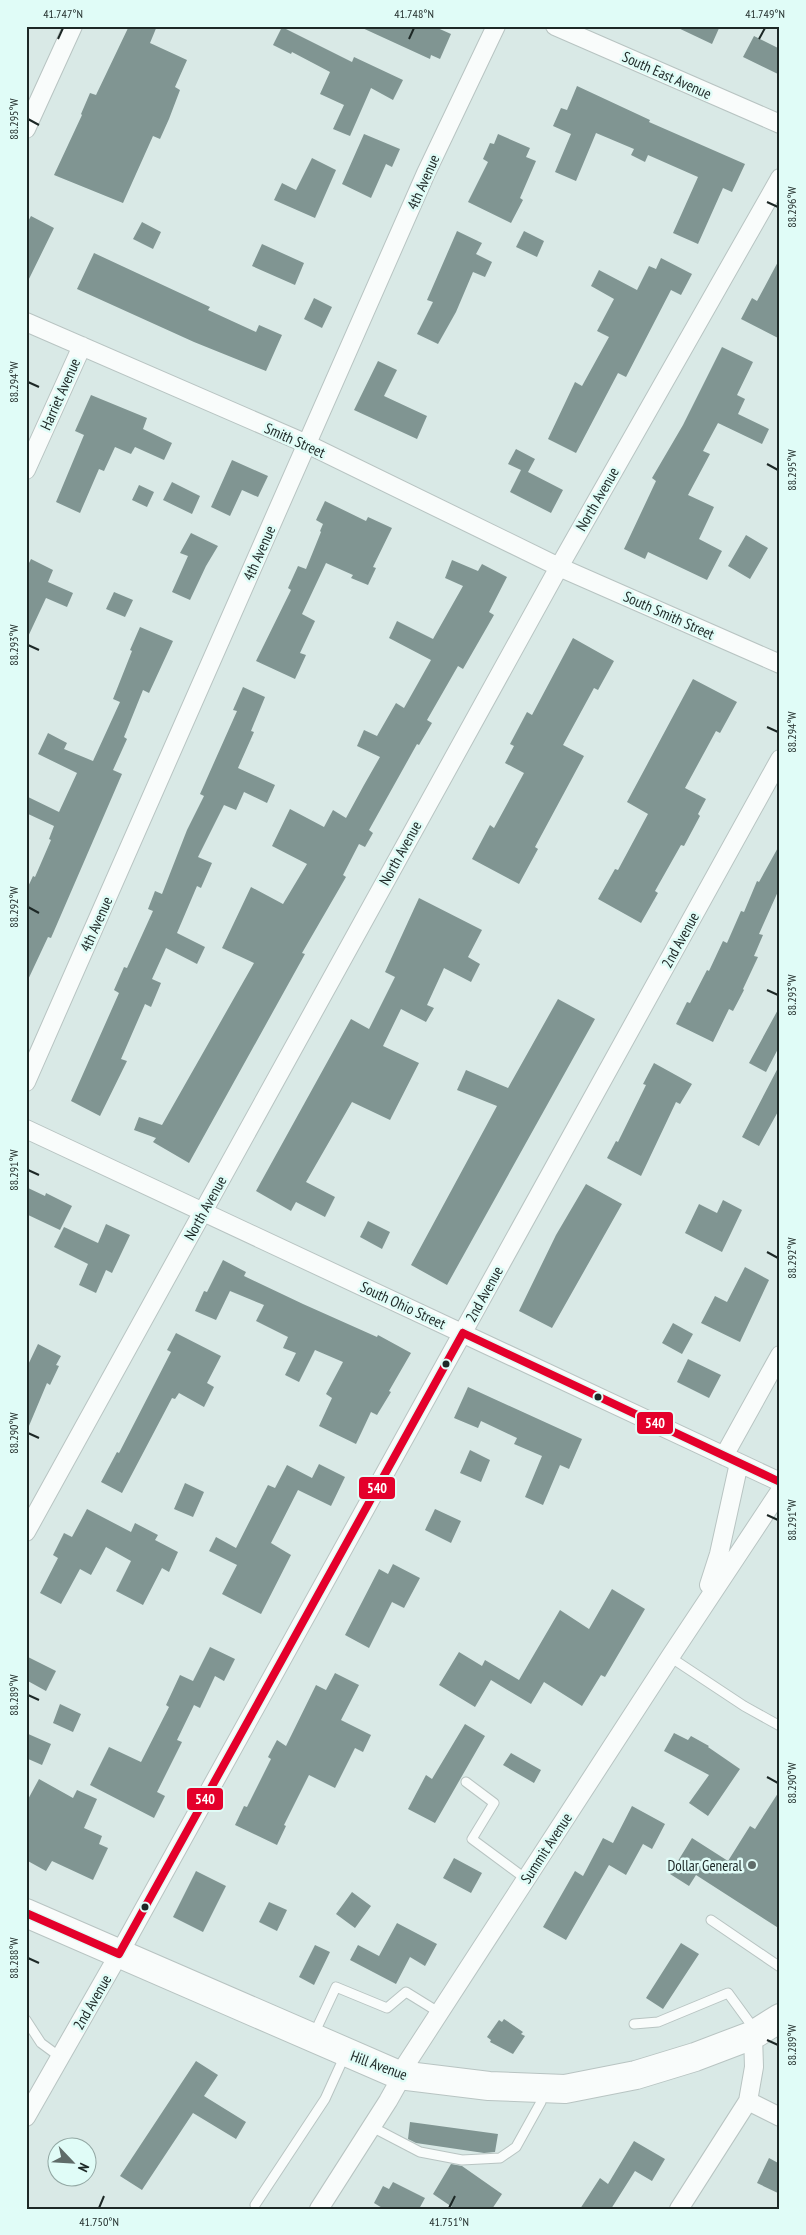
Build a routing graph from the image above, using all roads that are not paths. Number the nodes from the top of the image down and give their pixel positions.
1 (72, 26) edge
2 (496, 26) edge
3 (555, 26) edge
4 (780, 124) edge
5 (26, 129) edge
6 (780, 178) edge
7 (26, 322) edge
8 (82, 346) junction
9 (307, 444) junction
10 (26, 470) edge
11 (559, 567) junction
12 (780, 664) edge
13 (780, 759) edge
14 (26, 1082) edge
15 (26, 1130) edge
16 (202, 1212) junction
17 (463, 1333) junction
18 (780, 1355) edge
19 (731, 1459) junction
20 (780, 1482) edge
21 (780, 1491) edge
22 (26, 1532) edge
23 (688, 1629) junction
24 (670, 1657) junction
25 (780, 1726) edge
26 (466, 1782) dead end
27 (526, 1879) junction
28 (26, 1913) edge
29 (710, 1920) dead end
30 (119, 1954) junction
31 (780, 1967) edge
32 (440, 2013) junction
33 (780, 2018) edge
34 (26, 2020) edge
35 (634, 2024) dead end
36 (755, 2034) junction
37 (313, 2038) junction
38 (346, 2052) junction
39 (60, 2057) junction
40 (399, 2075) junction
41 (544, 2088) junction
42 (748, 2101) junction
43 (26, 2117) edge
44 (780, 2117) edge
45 (372, 2127) junction
46 (255, 2205) dead end
47 (319, 2209) edge
48 (679, 2209) edge

1 - 5 street
2 - 9 street, 4th Avenue
3 - 4 street, South East Avenue
6 - 11 street, North Avenue
7 - 8 street, Smith Street
8 - 9 street, Smith Street
8 - 10 street, Harriet Avenue
9 - 11 street, Smith Street
9 - 14 street, 4th Avenue
11 - 12 street, South Smith Street
11 - 16 street, North Avenue
13 - 17 street, 2nd Avenue
15 - 16 street, South Ohio Street
16 - 17 street, South Ohio Street
16 - 22 street, North Avenue
17 - 19 street, South Ohio Street
17 - 30 street, 2nd Avenue
18 - 19 street
19 - 20 street, South Ohio Street
19 - 23 street
21 - 23 street, Summit Avenue
23 - 24 street, Summit Avenue
24 - 25 lane
24 - 27 street, Summit Avenue
26 - 27 lane
27 - 32 street, Summit Avenue
28 - 30 main road, Hill Avenue
29 - 31 lane
30 - 37 main road, Hill Avenue
30 - 39 street, 2nd Avenue
32 - 37 lane
32 - 40 street, Summit Avenue
33 - 36 main road, Hill Avenue
34 - 39 lane
35 - 36 lane
36 - 41 main road, Hill Avenue
36 - 42 street
37 - 38 main road, Hill Avenue
38 - 40 main road, Hill Avenue
38 - 46 lane
39 - 43 street, 2nd Avenue
40 - 41 main road, Hill Avenue
40 - 45 street, Summit Avenue
41 - 45 lane
42 - 44 street
42 - 48 street
45 - 47 street, Summit Avenue

